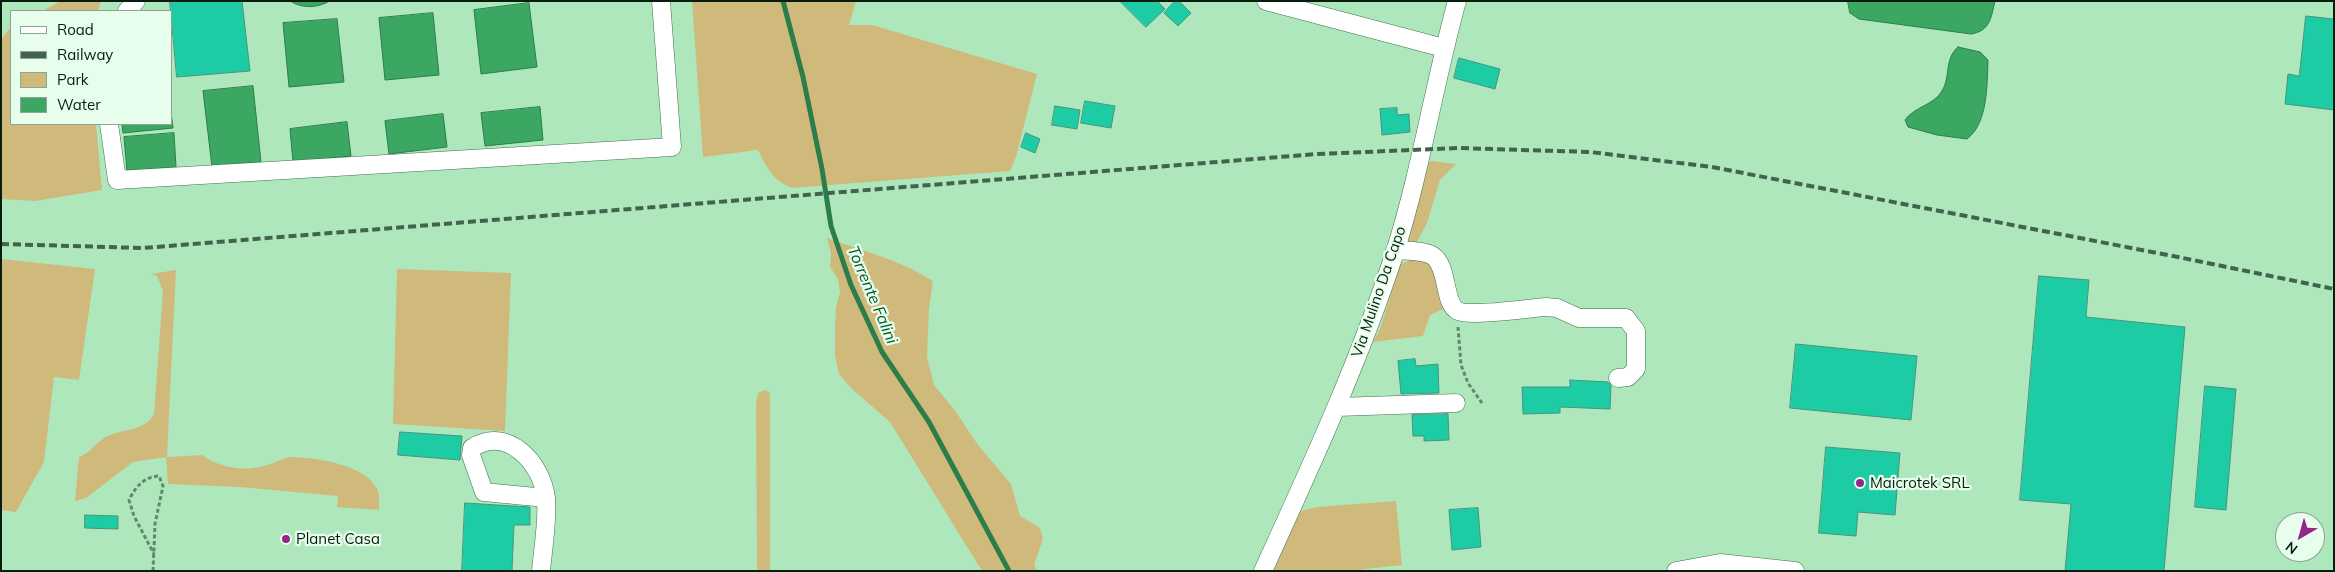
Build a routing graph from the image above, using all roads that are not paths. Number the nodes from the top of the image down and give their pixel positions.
1 (661, 1) edge
2 (1266, 1) edge
3 (1457, 1) edge
4 (1444, 48) junction
5 (110, 125) edge
6 (1395, 250) junction
7 (1618, 378) dead end
8 (1456, 403) dead end
9 (1337, 407) junction
10 (546, 498) dead end
11 (541, 571) edge
12 (1263, 571) edge
13 (1676, 571) edge
14 (1795, 571) edge

1 - 5 street
2 - 4 street
3 - 4 street, Via Mulino Da Capo
4 - 6 street, Via Mulino Da Capo
6 - 7 street
6 - 9 street, Via Mulino Da Capo
8 - 9 street
9 - 12 street, Via Mulino Da Capo
10 - 11 street
13 - 14 street

